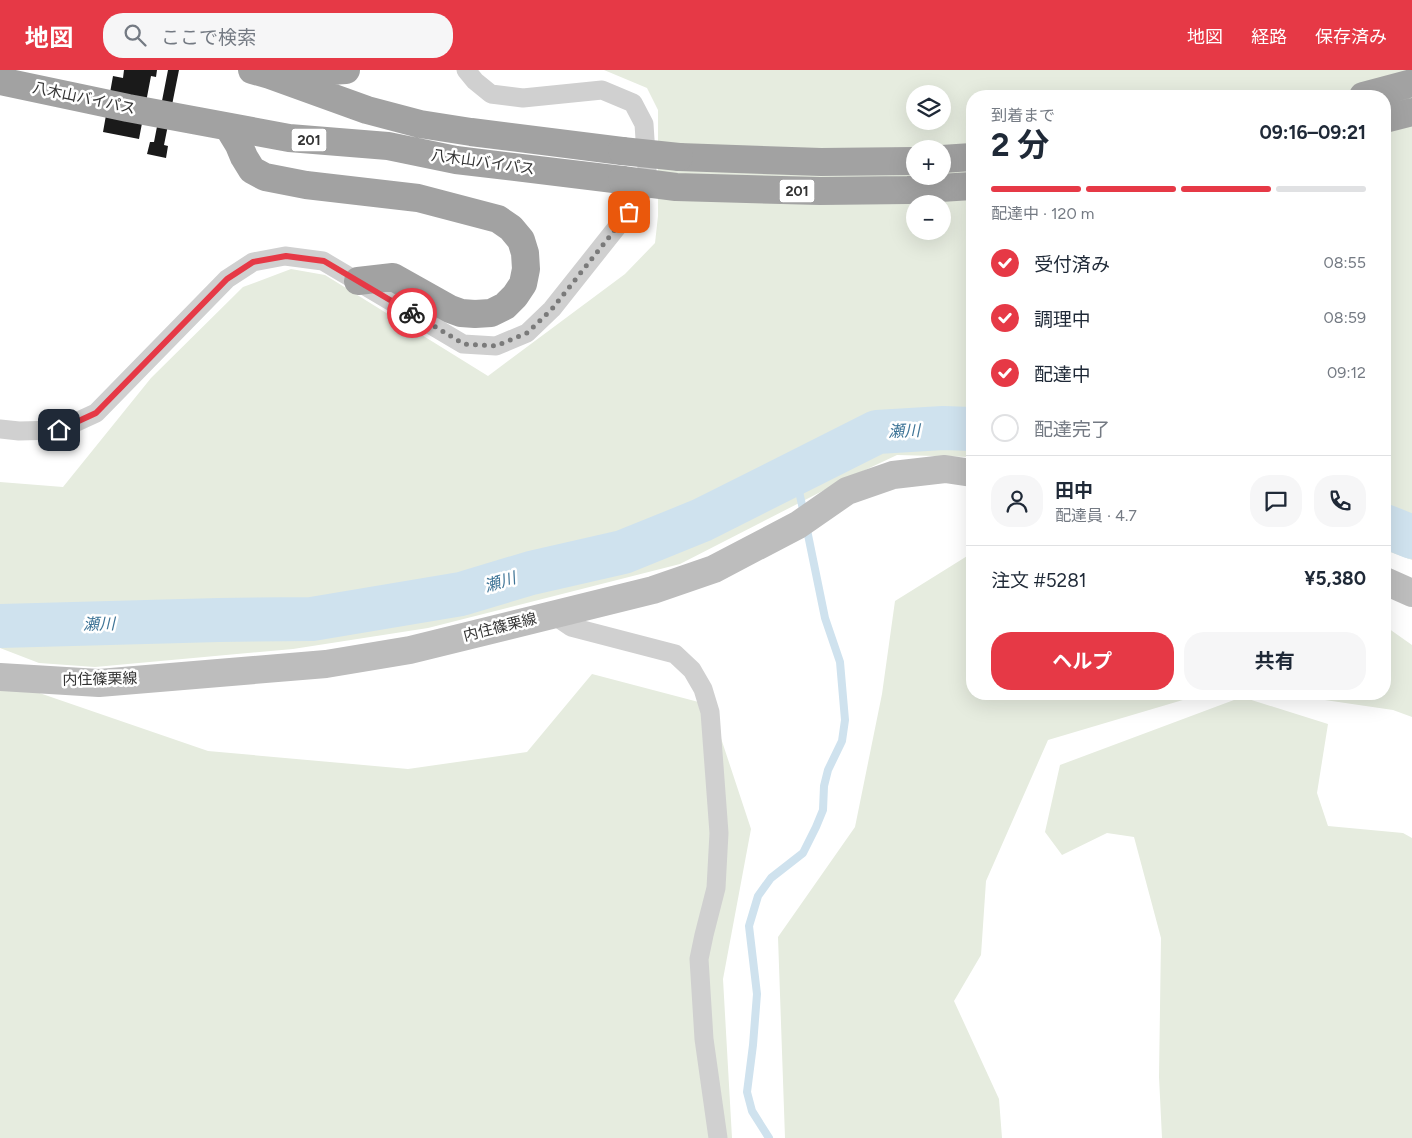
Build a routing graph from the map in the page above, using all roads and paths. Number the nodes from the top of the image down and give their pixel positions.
1 (346, 70) edge
2 (466, 70) edge
3 (261, 73) edge
4 (0, 81) edge
5 (1412, 83) edge
6 (1386, 90) edge
7 (1412, 112) edge
8 (1391, 117) edge
9 (228, 127) junction
10 (966, 157) edge
11 (951, 158) edge
12 (906, 161) edge
13 (966, 186) edge
14 (358, 281) junction
15 (0, 429) edge
16 (966, 473) edge
17 (1391, 585) edge
18 (1412, 594) edge
19 (552, 614) junction
20 (0, 677) edge
21 (718, 1138) edge

1 - 3 highway
2 - 14 street
3 - 12 highway, 八木山バイパス / 201, bridge
4 - 9 highway, 八木山バイパス / 201
5 - 6 highway
7 - 8 highway
9 - 13 highway, 八木山バイパス / 201, bridge
9 - 14 highway
10 - 11 highway
14 - 15 street
16 - 19 main road, 内住篠栗線
17 - 18 main road
19 - 20 main road, 内住篠栗線
19 - 21 street

